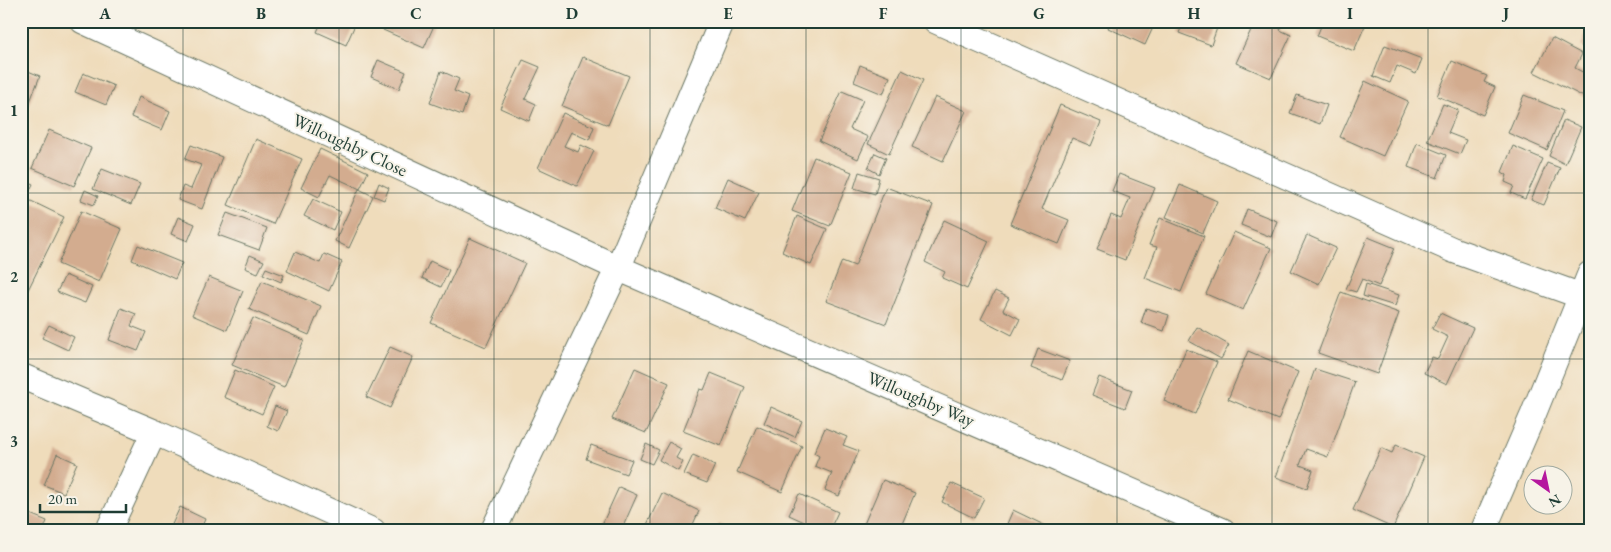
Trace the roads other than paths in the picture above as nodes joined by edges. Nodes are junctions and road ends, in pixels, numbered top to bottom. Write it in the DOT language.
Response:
graph roads {
  1 [pos="83,21"];
  2 [pos="722,21"];
  3 [pos="936,21"];
  4 [pos="618,268"];
  5 [pos="1585,285"];
  6 [pos="21,376"];
  7 [pos="154,432"];
  8 [pos="108,531"];
  9 [pos="373,531"];
  10 [pos="493,531"];
  11 [pos="1223,531"];
  12 [pos="1483,531"];
  1 -- 4 [label="street, Willoughby Close"];
  2 -- 4 [label="street"];
  3 -- 5 [label="street"];
  4 -- 10 [label="street"];
  4 -- 11 [label="street, Willoughby Way"];
  5 -- 12 [label="street"];
  6 -- 7 [label="street"];
  7 -- 8 [label="street"];
  7 -- 9 [label="street"];
}
